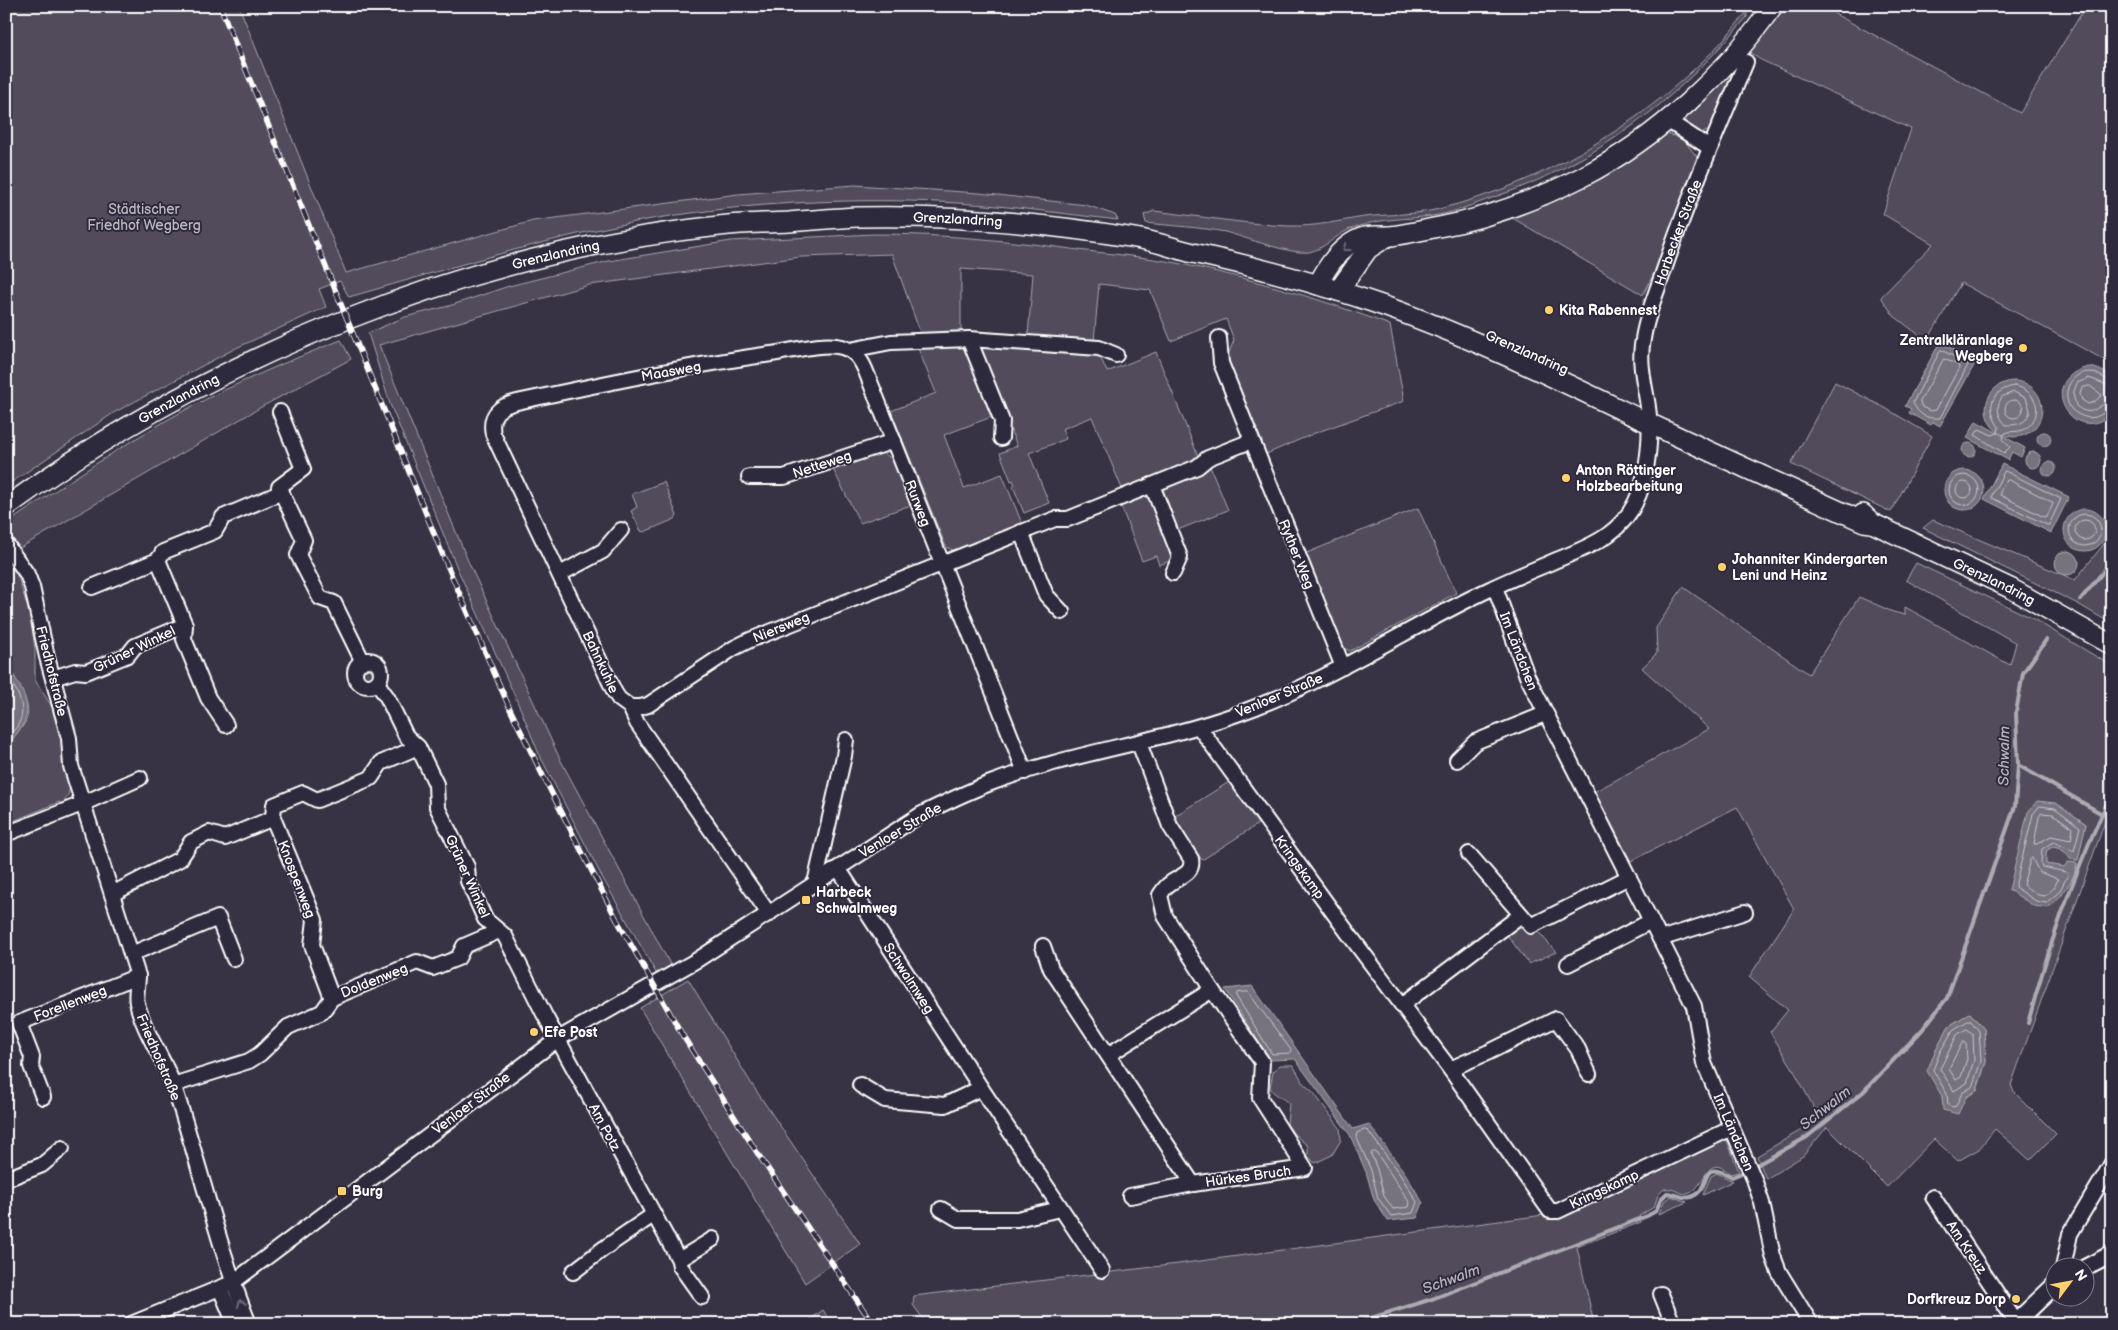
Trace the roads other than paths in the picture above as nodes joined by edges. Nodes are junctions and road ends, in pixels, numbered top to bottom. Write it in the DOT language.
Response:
graph roads {
  1 [pos="1773,6"];
  2 [pos="1746,62"];
  3 [pos="1667,120"];
  4 [pos="1710,148"];
  5 [pos="1388,236"];
  6 [pos="1321,279"];
  7 [pos="1342,286"];
  8 [pos="1218,338"];
  9 [pos="969,339"];
  10 [pos="850,350"];
  11 [pos="1116,355"];
  12 [pos="280,412"];
  13 [pos="495,413"];
  14 [pos="1649,415"];
  15 [pos="1000,438"];
  16 [pos="894,440"];
  17 [pos="1251,441"];
  18 [pos="749,477"];
  19 [pos="1152,485"];
  20 [pos="282,492"];
  21 [pos="6,507"];
  22 [pos="620,530"];
  23 [pos="1021,532"];
  24 [pos="9,547"];
  25 [pos="158,560"];
  26 [pos="942,564"];
  27 [pos="1173,573"];
  28 [pos="560,574"];
  29 [pos="92,586"];
  30 [pos="1495,587"];
  31 [pos="1062,612"];
  32 [pos="185,625"];
  33 [pos="2112,645"];
  34 [pos="363,662"];
  35 [pos="1343,667"];
  36 [pos="53,678"];
  37 [pos="377,683"];
  38 [pos="630,708"];
  39 [pos="1545,714"];
  40 [pos="226,725"];
  41 [pos="1199,727"];
  42 [pos="846,740"];
  43 [pos="1139,743"];
  44 [pos="418,747"];
  45 [pos="1457,760"];
  46 [pos="1025,772"];
  47 [pos="140,778"];
  48 [pos="82,804"];
  49 [pos="273,818"];
  50 [pos="6,834"];
  51 [pos="1470,854"];
  52 [pos="838,868"];
  53 [pos="1628,877"];
  54 [pos="815,883"];
  55 [pos="112,894"];
  56 [pos="1745,912"];
  57 [pos="769,914"];
  58 [pos="1521,915"];
  59 [pos="1651,921"];
  60 [pos="498,931"];
  61 [pos="1660,938"];
  62 [pos="1043,946"];
  63 [pos="131,954"];
  64 [pos="234,959"];
  65 [pos="1568,964"];
  66 [pos="138,976"];
  67 [pos="1212,990"];
  68 [pos="332,998"];
  69 [pos="1402,1005"];
  70 [pos="558,1039"];
  71 [pos="1108,1055"];
  72 [pos="1450,1069"];
  73 [pos="1589,1074"];
  74 [pos="173,1085"];
  75 [pos="860,1085"];
  76 [pos="981,1088"];
  77 [pos="43,1097"];
  78 [pos="1732,1128"];
  79 [pos="62,1148"];
  80 [pos="2112,1163"];
  81 [pos="6,1179"];
  82 [pos="1193,1184"];
  83 [pos="1130,1196"];
  84 [pos="1934,1197"];
  85 [pos="941,1209"];
  86 [pos="1060,1209"];
  87 [pos="653,1216"];
  88 [pos="713,1239"];
  89 [pos="2112,1254"];
  90 [pos="2065,1258"];
  91 [pos="679,1260"];
  92 [pos="2096,1262"];
  93 [pos="1102,1270"];
  94 [pos="573,1272"];
  95 [pos="226,1285"];
  96 [pos="1661,1294"];
  97 [pos="2046,1294"];
  98 [pos="702,1297"];
  99 [pos="2015,1323"];
  100 [pos="131,1324"];
  101 [pos="235,1324"];
  102 [pos="249,1324"];
  103 [pos="1673,1324"];
  104 [pos="1811,1324"];
  1 -- 3 [label="main road"];
  2 -- 4 [label="street, Harbecker Straße"];
  3 -- 4 [label="street"];
  3 -- 5 [label="main road"];
  4 -- 14 [label="street, Harbecker Straße"];
  5 -- 6 [label="main road, one-way"];
  5 -- 7 [label="main road"];
  6 -- 7 [label="main road, Grenzlandring"];
  6 -- 21 [label="main road, Grenzlandring"];
  7 -- 14 [label="main road, Grenzlandring"];
  8 -- 17 [label="street, Ryther Weg"];
  9 -- 10 [label="street"];
  9 -- 11 [label="street"];
  9 -- 15 [label="street"];
  10 -- 13 [label="street, Maasweg"];
  10 -- 16 [label="street, Rurweg"];
  12 -- 20 [label="street"];
  13 -- 28 [label="street, Bahnkuhle"];
  14 -- 30 [label="street, Venloer Straße"];
  14 -- 33 [label="main road, Grenzlandring"];
  16 -- 18 [label="street, Netteweg"];
  16 -- 26 [label="street, Rurweg"];
  17 -- 19 [label="street"];
  17 -- 35 [label="street, Ryther Weg"];
  19 -- 23 [label="street"];
  19 -- 27 [label="street"];
  20 -- 25 [label="street"];
  20 -- 34 [label="street"];
  22 -- 28 [label="street"];
  23 -- 26 [label="street"];
  23 -- 31 [label="street"];
  24 -- 36 [label="street, Friedhofstraße"];
  25 -- 29 [label="street"];
  25 -- 32 [label="street, Grüner Winkel"];
  26 -- 38 [label="street, Niersweg"];
  26 -- 46 [label="street, Rurweg"];
  28 -- 38 [label="street, Bahnkuhle"];
  30 -- 35 [label="street, Venloer Straße"];
  30 -- 39 [label="street, Im Ländchen"];
  32 -- 36 [label="street, Grüner Winkel"];
  32 -- 40 [label="street, Grüner Winkel"];
  34 -- 37 [label="street, Grüner Winkel"];
  34 -- 37 [label="street"];
  35 -- 41 [label="street, Venloer Straße"];
  36 -- 48 [label="street, Friedhofstraße"];
  37 -- 44 [label="street, Grüner Winkel"];
  38 -- 57 [label="street, Bahnkuhle"];
  39 -- 45 [label="street"];
  39 -- 53 [label="street, Im Ländchen"];
  41 -- 43 [label="street, Venloer Straße"];
  41 -- 69 [label="street, Kringskamp"];
  42 -- 54 [label="street"];
  43 -- 46 [label="street, Venloer Straße"];
  43 -- 67 [label="street, Hürkes Bruch"];
  44 -- 49 [label="street"];
  44 -- 60 [label="street, Grüner Winkel"];
  46 -- 52 [label="street, Venloer Straße"];
  47 -- 48 [label="street"];
  48 -- 50 [label="street"];
  48 -- 55 [label="street, Friedhofstraße"];
  49 -- 55 [label="street"];
  49 -- 68 [label="street, Knospenweg"];
  51 -- 58 [label="street"];
  52 -- 54 [label="street, Venloer Straße"];
  52 -- 76 [label="street, Schwalmweg"];
  53 -- 58 [label="street"];
  53 -- 59 [label="street, Im Ländchen"];
  54 -- 57 [label="street, Venloer Straße"];
  55 -- 63 [label="street, Friedhofstraße"];
  56 -- 61 [label="street"];
  57 -- 70 [label="street, Venloer Straße"];
  58 -- 69 [label="street"];
  59 -- 61 [label="street, Im Ländchen"];
  59 -- 65 [label="street"];
  60 -- 68 [label="street, Doldenweg"];
  60 -- 70 [label="street, Grüner Winkel"];
  61 -- 78 [label="street, Im Ländchen"];
  62 -- 71 [label="street, Hürkes Bruch"];
  63 -- 64 [label="street"];
  63 -- 66 [label="street, Friedhofstraße"];
  66 -- 74 [label="street, Friedhofstraße"];
  66 -- 77 [label="street, Forellenweg"];
  67 -- 71 [label="street"];
  67 -- 82 [label="street, Hürkes Bruch"];
  68 -- 74 [label="street, Doldenweg"];
  69 -- 72 [label="street, Kringskamp"];
  70 -- 87 [label="street, Am Potz"];
  70 -- 95 [label="street, Venloer Straße"];
  71 -- 82 [label="street, Hürkes Bruch"];
  72 -- 73 [label="street"];
  72 -- 78 [label="street, Kringskamp"];
  74 -- 95 [label="street, Friedhofstraße"];
  75 -- 76 [label="street"];
  76 -- 86 [label="street, Schwalmweg"];
  78 -- 104 [label="street, Im Ländchen"];
  79 -- 81 [label="street"];
  80 -- 90 [label="street"];
  82 -- 83 [label="street, Hürkes Bruch"];
  84 -- 99 [label="street, Am Kreuz"];
  85 -- 86 [label="street"];
  86 -- 93 [label="street, Schwalmweg"];
  87 -- 91 [label="street, Am Potz"];
  87 -- 94 [label="street"];
  88 -- 91 [label="street"];
  89 -- 92 [label="street"];
  91 -- 98 [label="street, Am Potz"];
  95 -- 100 [label="street, Venloer Straße"];
  95 -- 101 [label="street"];
  102 -- 95 [label="street, one-way"];
  96 -- 103 [label="street"];
  97 -- 99 [label="street"];
}
